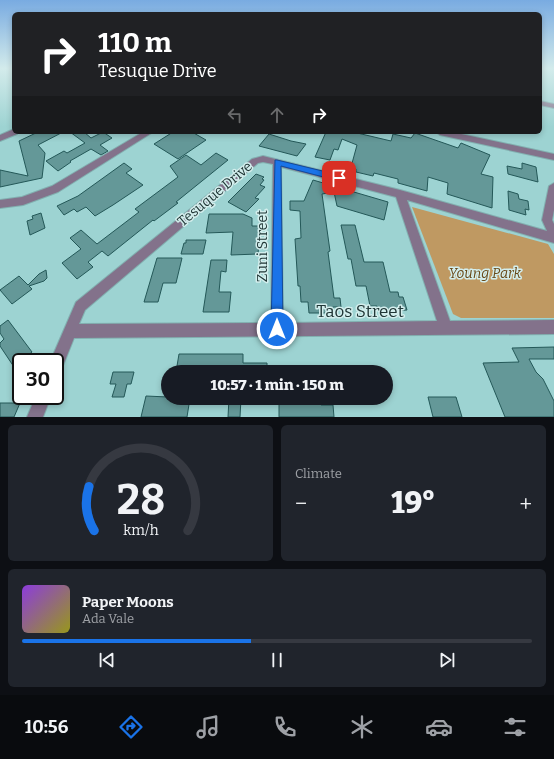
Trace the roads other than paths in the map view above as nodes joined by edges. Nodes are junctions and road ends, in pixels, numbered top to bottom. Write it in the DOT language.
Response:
graph roads {
  1 [pos="542,103"];
  2 [pos="554,106"];
  3 [pos="12,133"];
  4 [pos="146,134"];
  5 [pos="449,134"];
  6 [pos="0,138"];
  7 [pos="554,157"];
  8 [pos="277,162"];
  9 [pos="554,186"];
  10 [pos="400,194"];
  11 [pos="0,204"];
  12 [pos="554,237"];
  13 [pos="554,327"];
  14 [pos="446,328"];
  15 [pos="277,329"];
  16 [pos="70,331"];
  17 [pos="61,353"];
  18 [pos="40,405"];
  19 [pos="35,417"];
  1 -- 2 [label="street"];
  3 -- 6 [label="street"];
  4 -- 11 [label="street"];
  5 -- 7 [label="street"];
  8 -- 10 [label="street, Tesuque Drive"];
  8 -- 15 [label="street, Zuni Street"];
  8 -- 16 [label="street, Tesuque Drive"];
  9 -- 12 [label="street"];
  10 -- 12 [label="street, Tesuque Drive"];
  10 -- 14 [label="street"];
  13 -- 14 [label="street, Taos Street"];
  14 -- 15 [label="street, Taos Street"];
  15 -- 16 [label="street, Taos Street"];
  16 -- 17 [label="street, Tesuque Drive"];
  18 -- 19 [label="street"];
}
